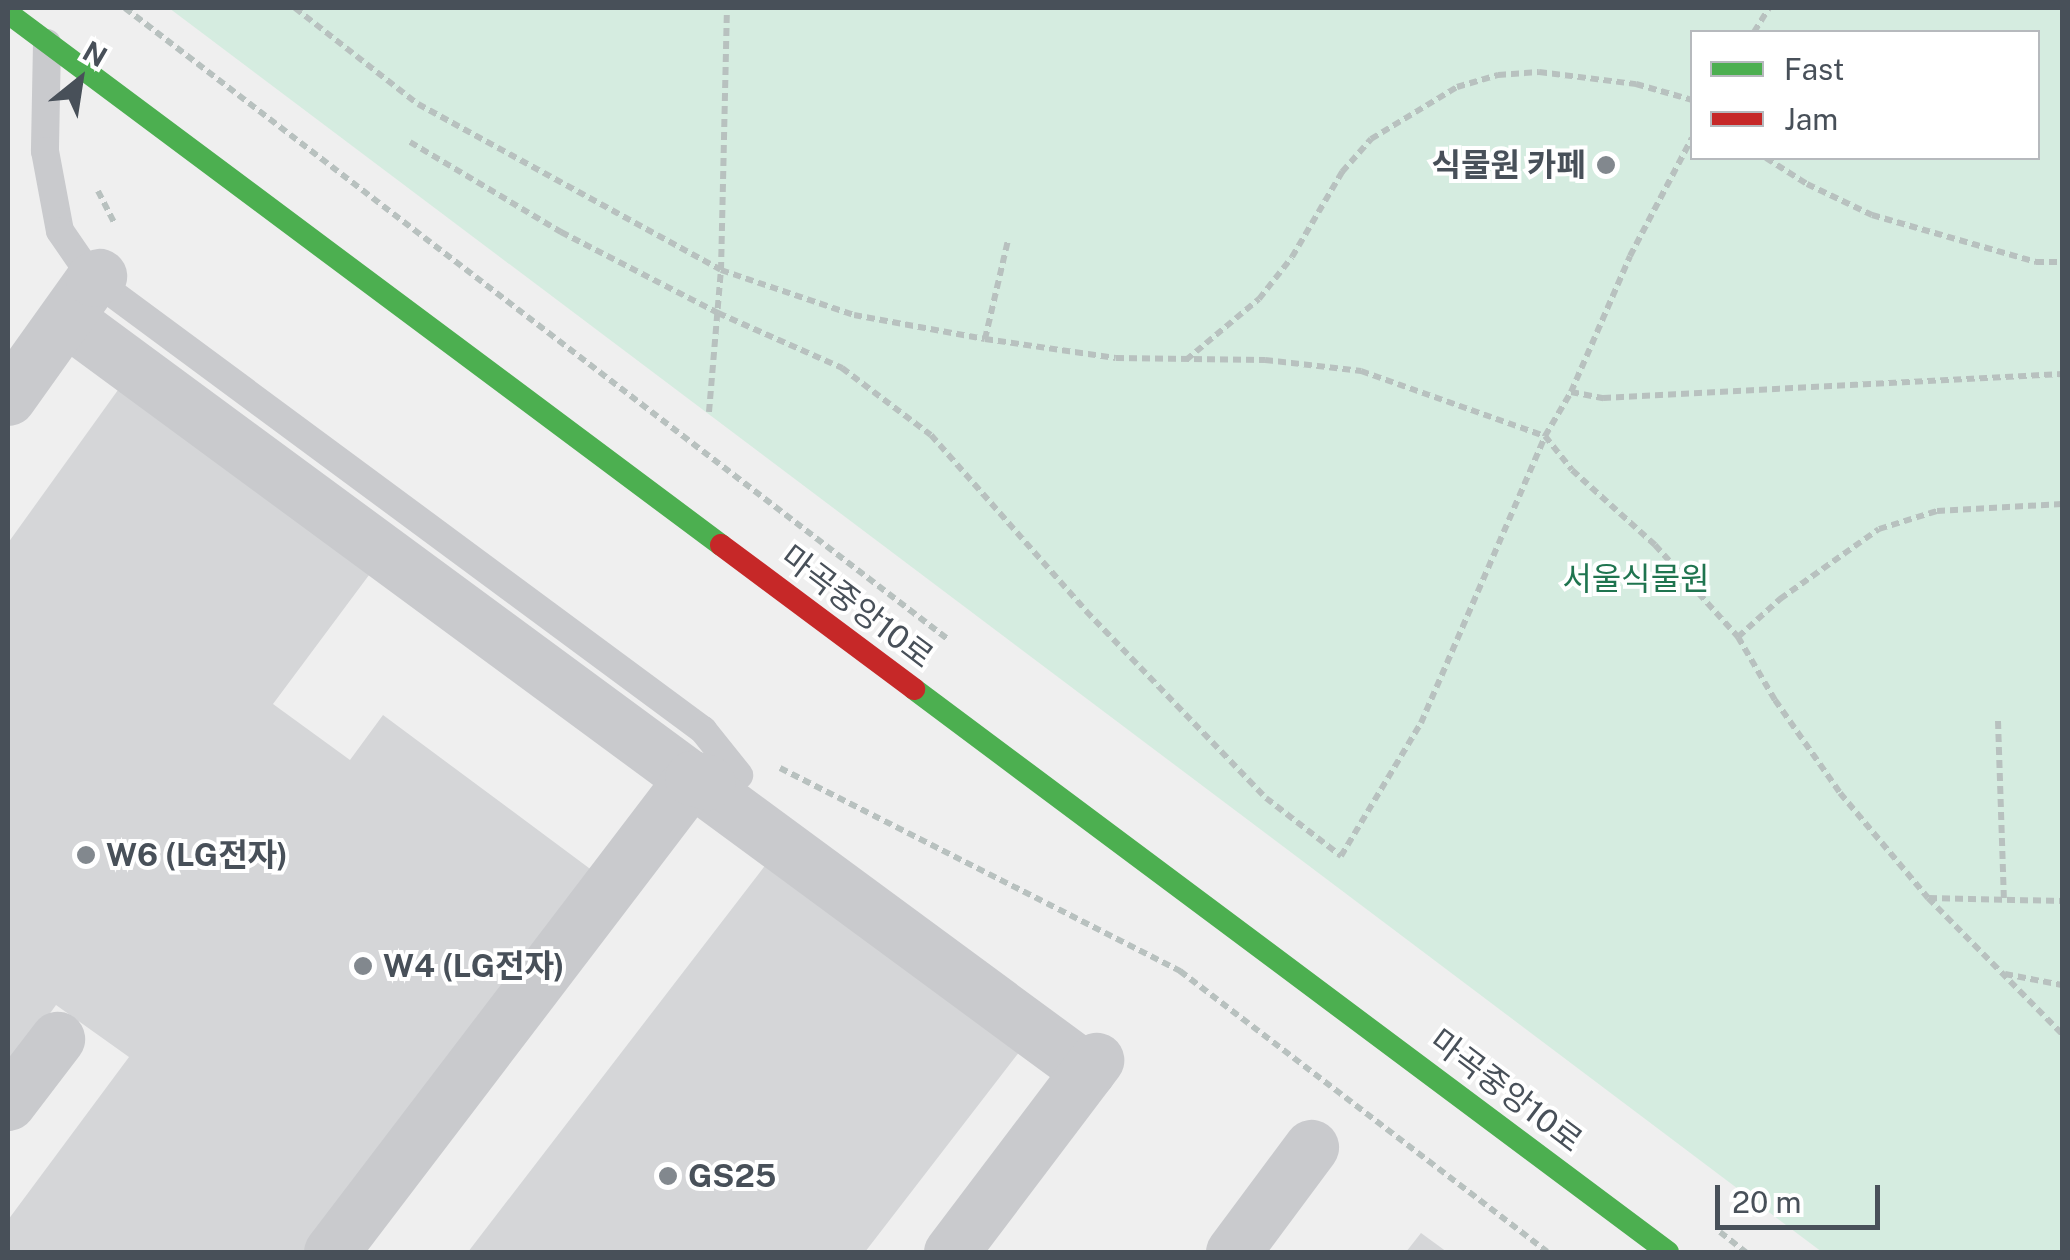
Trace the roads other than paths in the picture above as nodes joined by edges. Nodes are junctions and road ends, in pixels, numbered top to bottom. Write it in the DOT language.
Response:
graph roads {
  1 [pos="8,13"];
  2 [pos="48,43"];
  3 [pos="86,291"];
  4 [pos="8,398"];
  5 [pos="712,779"];
  6 [pos="57,1039"];
  7 [pos="8,1103"];
  8 [pos="1311,1147"];
  9 [pos="331,1252"];
  10 [pos="951,1252"];
  11 [pos="1233,1252"];
  12 [pos="1668,1252"];
  1 -- 2 [label="street, 마곡중앙10로"];
  2 -- 3 [label="lane"];
  2 -- 12 [label="street, 마곡중앙10로"];
  3 -- 4 [label="street"];
  3 -- 5 [label="street"];
  5 -- 9 [label="street"];
  5 -- 10 [label="street"];
  6 -- 7 [label="street"];
  8 -- 11 [label="street"];
}
